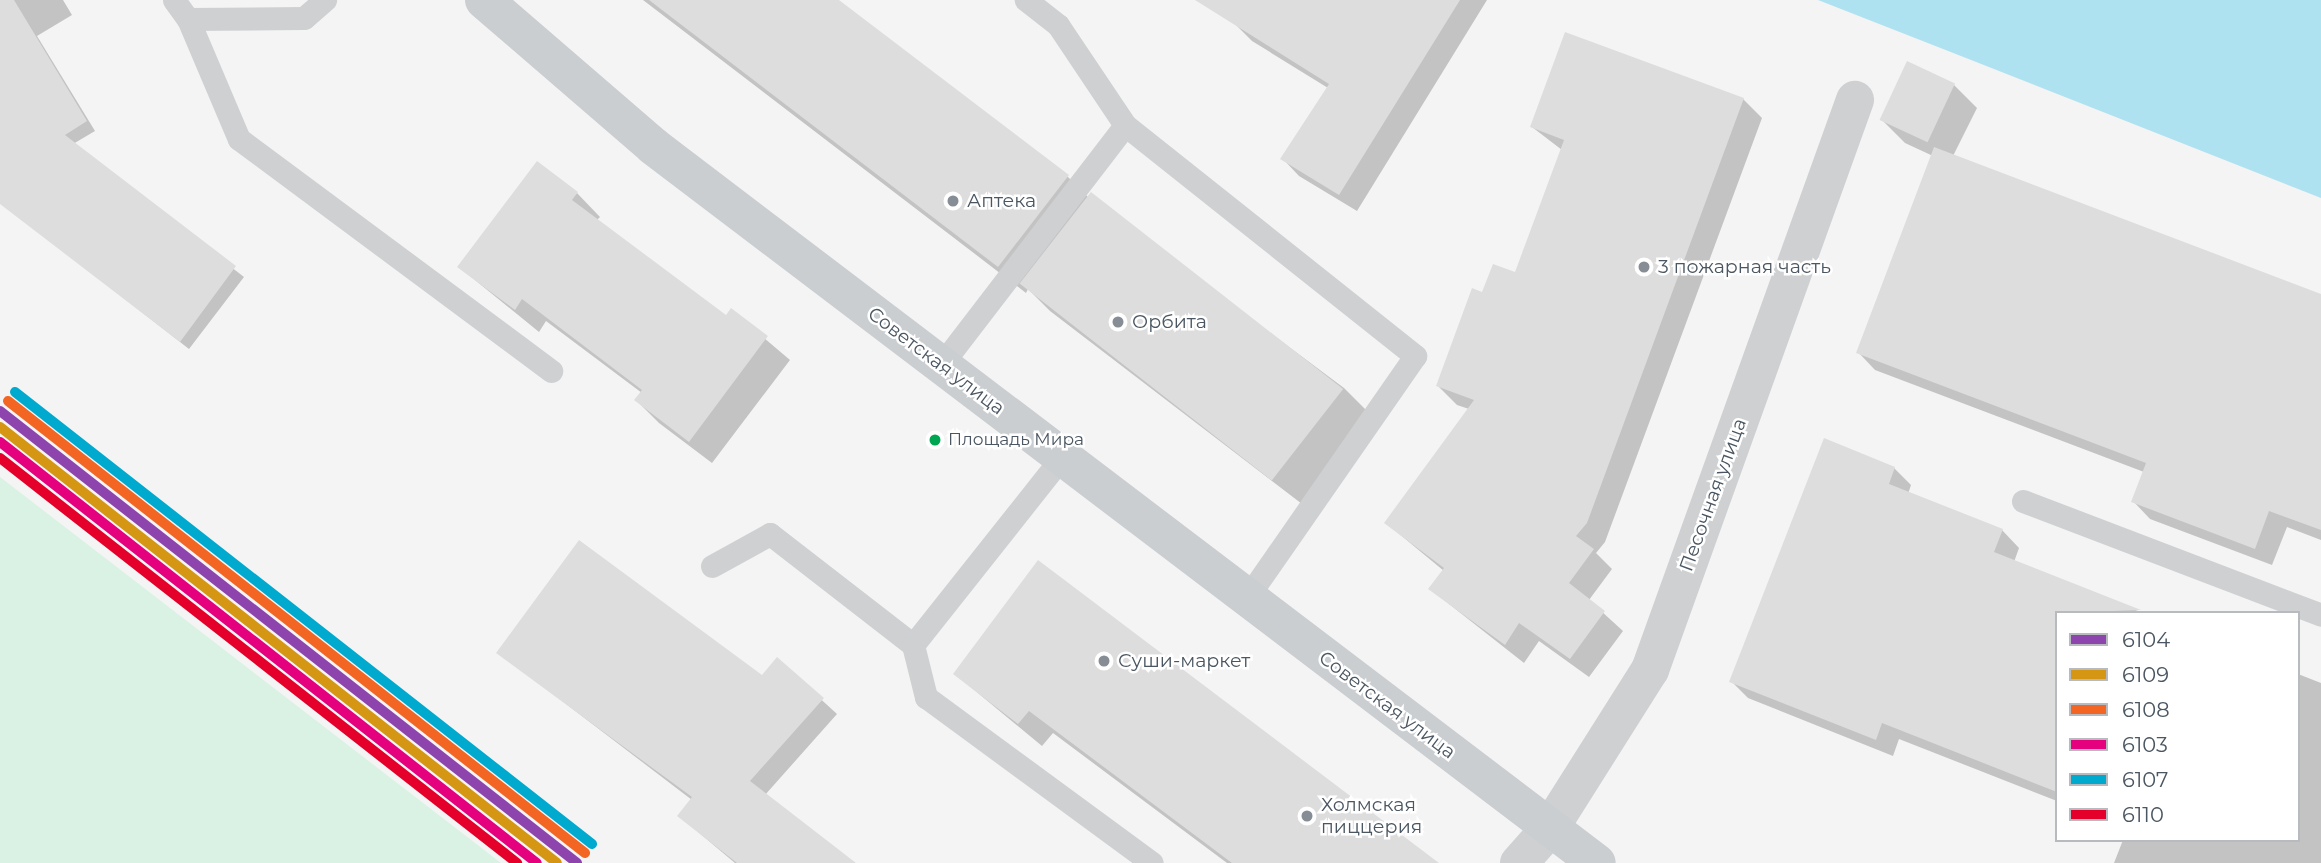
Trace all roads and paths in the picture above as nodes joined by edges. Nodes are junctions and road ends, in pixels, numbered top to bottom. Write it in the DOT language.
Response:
graph roads {
  1 [pos="174,0"];
  2 [pos="325,0"];
  3 [pos="484,0"];
  4 [pos="1026,0"];
  5 [pos="188,19"];
  6 [pos="1855,100"];
  7 [pos="1125,125"];
  8 [pos="941,365"];
  9 [pos="551,371"];
  10 [pos="1062,457"];
  11 [pos="2023,501"];
  12 [pos="712,566"];
  13 [pos="1247,598"];
  14 [pos="2321,615"];
  15 [pos="913,645"];
  16 [pos="1550,828"];
  17 [pos="1152,863"];
  18 [pos="1519,863"];
  19 [pos="1597,863"];
  1 -- 5 [label="lane"];
  2 -- 5 [label="lane"];
  3 -- 8 [label="main road, Советская улица"];
  4 -- 7 [label="lane"];
  5 -- 9 [label="lane"];
  6 -- 16 [label="street, Песочная улица"];
  7 -- 8 [label="lane"];
  7 -- 13 [label="lane"];
  8 -- 10 [label="main road, Советская улица"];
  10 -- 13 [label="main road, Советская улица"];
  10 -- 15 [label="lane"];
  11 -- 14 [label="lane"];
  12 -- 15 [label="lane"];
  13 -- 16 [label="main road, Советская улица"];
  15 -- 17 [label="lane"];
  16 -- 18 [label="street, Песочная улица"];
  16 -- 19 [label="main road, Советская улица"];
}
